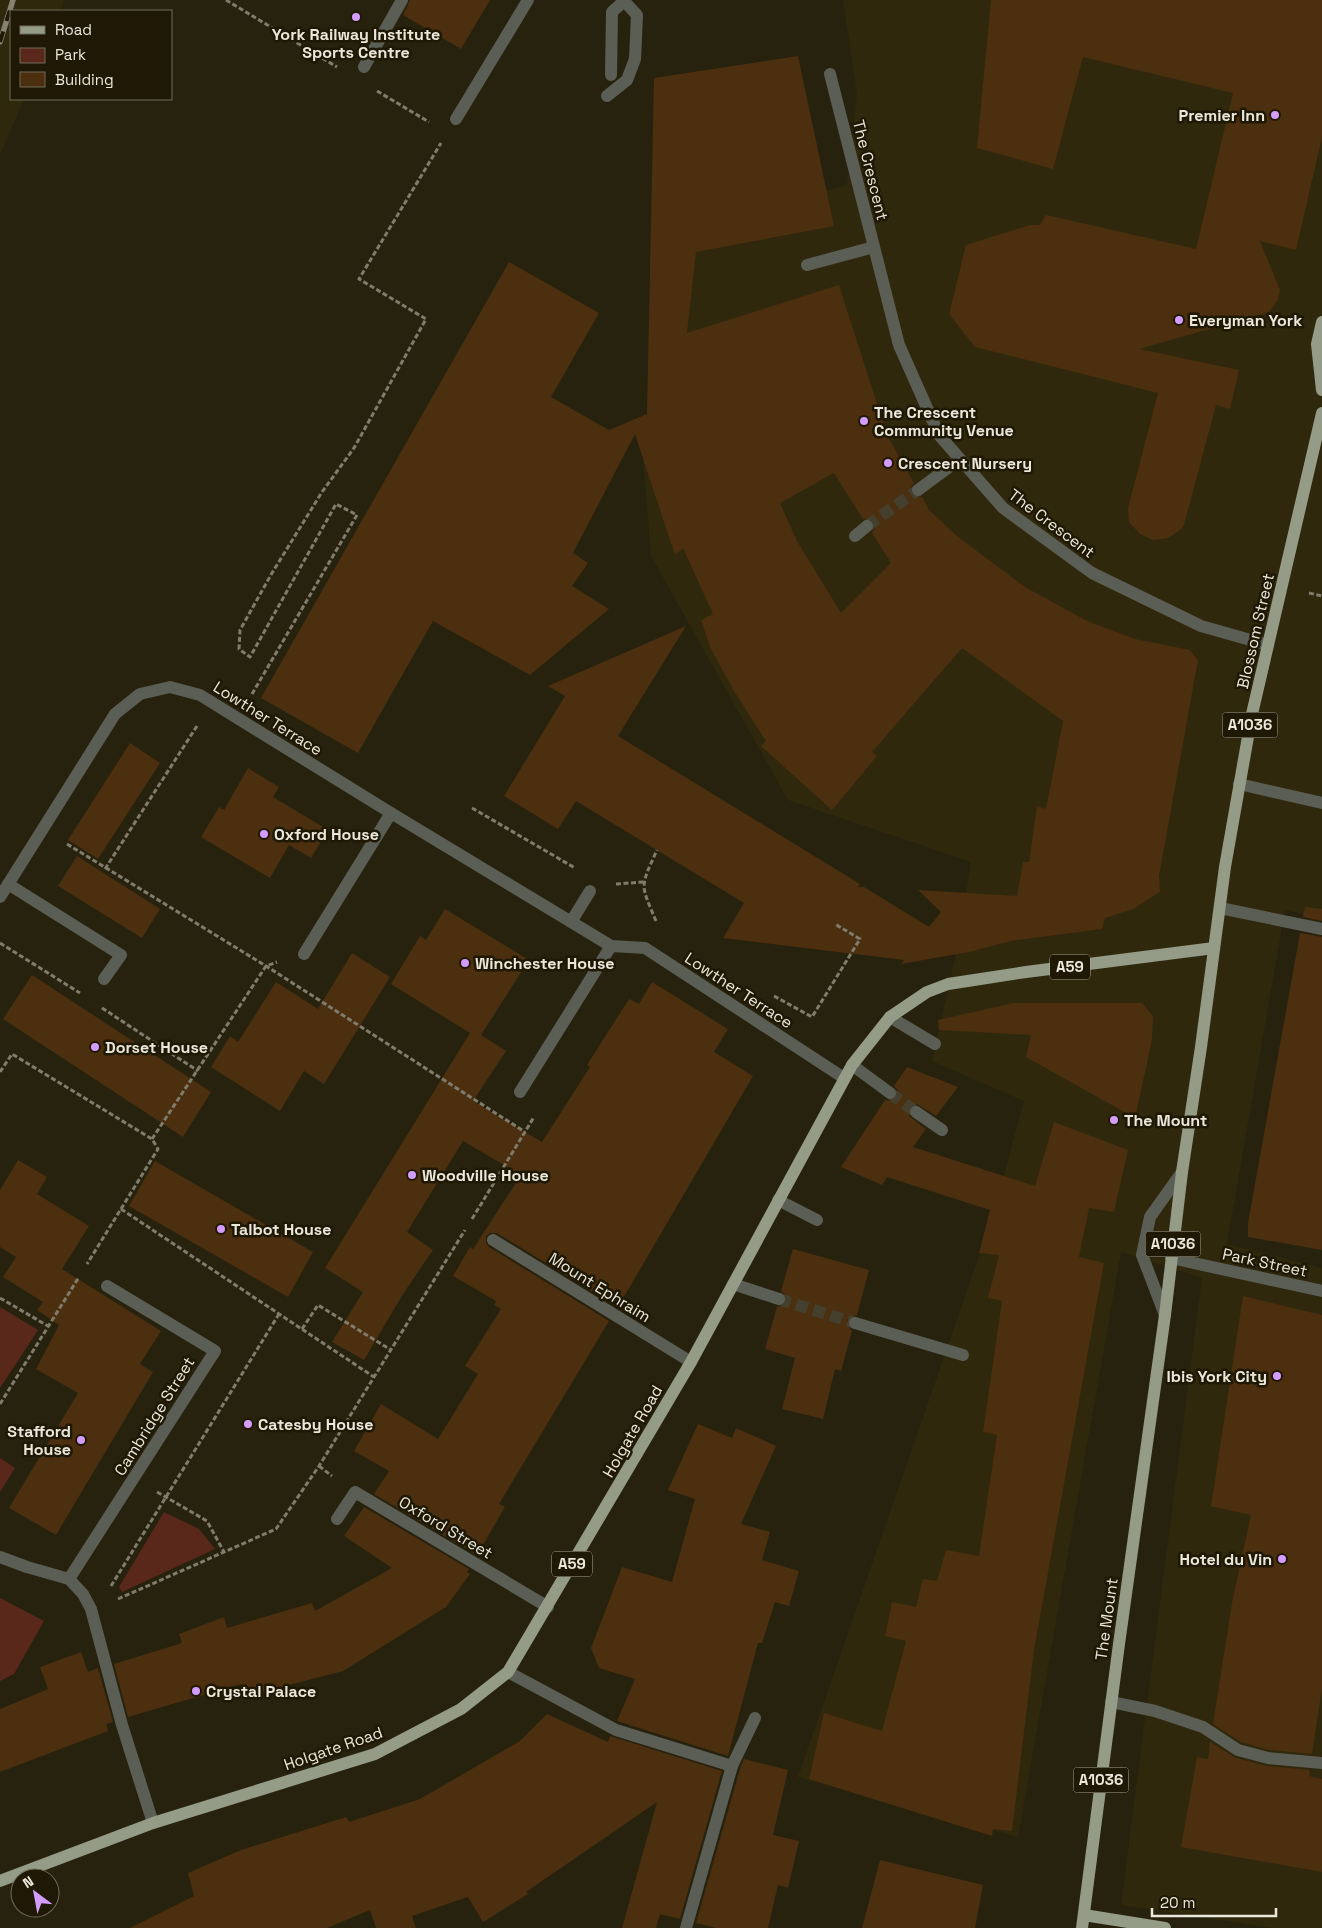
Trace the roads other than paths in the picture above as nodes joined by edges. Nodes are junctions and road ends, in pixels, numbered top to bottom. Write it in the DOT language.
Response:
graph roads {
  1 [pos="402,0"];
  2 [pos="528,0"];
  3 [pos="624,0"];
  4 [pos="364,66"];
  5 [pos="830,74"];
  6 [pos="611,75"];
  7 [pos="607,96"];
  8 [pos="456,119"];
  9 [pos="874,247"];
  10 [pos="807,265"];
  11 [pos="1322,322"];
  12 [pos="1322,390"];
  13 [pos="1322,413"];
  14 [pos="1318,450"];
  15 [pos="960,460"];
  16 [pos="918,490"];
  17 [pos="867,526"];
  18 [pos="855,536"];
  19 [pos="1268,645"];
  20 [pos="1239,784"];
  21 [pos="1322,803"];
  22 [pos="391,813"];
  23 [pos="8,884"];
  24 [pos="590,891"];
  25 [pos="0,896"];
  26 [pos="1220,908"];
  27 [pos="570,922"];
  28 [pos="1322,929"];
  29 [pos="611,946"];
  30 [pos="1214,948"];
  31 [pos="304,954"];
  32 [pos="104,979"];
  33 [pos="890,1017"];
  34 [pos="935,1044"];
  35 [pos="852,1065"];
  36 [pos="844,1078"];
  37 [pos="520,1092"];
  38 [pos="890,1093"];
  39 [pos="916,1112"];
  40 [pos="942,1130"];
  41 [pos="1182,1172"];
  42 [pos="778,1200"];
  43 [pos="817,1220"];
  44 [pos="493,1240"];
  45 [pos="1171,1258"];
  46 [pos="733,1284"];
  47 [pos="107,1286"];
  48 [pos="1322,1291"];
  49 [pos="779,1299"];
  50 [pos="1165,1315"];
  51 [pos="854,1323"];
  52 [pos="963,1355"];
  53 [pos="690,1362"];
  54 [pos="336,1519"];
  55 [pos="1,1559"];
  56 [pos="69,1579"];
  57 [pos="548,1607"];
  58 [pos="508,1672"];
  59 [pos="1111,1702"];
  60 [pos="754,1718"];
  61 [pos="1322,1763"];
  62 [pos="732,1766"];
  63 [pos="153,1823"];
  64 [pos="0,1881"];
  65 [pos="1083,1922"];
  66 [pos="686,1928"];
  67 [pos="1165,1928"];
  1 -- 4 [label="street"];
  2 -- 8 [label="street"];
  3 -- 6 [label="street"];
  3 -- 7 [label="street"];
  5 -- 9 [label="street, The Crescent"];
  9 -- 10 [label="street"];
  9 -- 15 [label="street, The Crescent"];
  11 -- 12 [label="main road"];
  13 -- 14 [label="main road, Blossom Street / A1036"];
  14 -- 19 [label="main road, Blossom Street / A1036"];
  15 -- 16 [label="street"];
  15 -- 19 [label="street, The Crescent"];
  17 -- 18 [label="street"];
  19 -- 20 [label="main road, Blossom Street / A1036"];
  20 -- 21 [label="street"];
  20 -- 26 [label="main road, Blossom Street / A1036"];
  22 -- 23 [label="street, Lowther Terrace"];
  22 -- 27 [label="street, Lowther Terrace"];
  22 -- 31 [label="street"];
  23 -- 25 [label="street, Lowther Terrace"];
  23 -- 32 [label="street"];
  24 -- 27 [label="street"];
  26 -- 28 [label="street"];
  26 -- 30 [label="main road, Blossom Street / A1036"];
  27 -- 29 [label="street, Lowther Terrace"];
  29 -- 36 [label="street, Lowther Terrace"];
  29 -- 37 [label="street"];
  30 -- 33 [label="main road, Holgate Road / A59"];
  30 -- 41 [label="main road, The Mount / A1036"];
  33 -- 34 [label="street"];
  33 -- 35 [label="main road, Holgate Road / A59"];
  35 -- 36 [label="main road, Holgate Road / A59"];
  35 -- 38 [label="street"];
  36 -- 42 [label="main road, Holgate Road / A59"];
  39 -- 40 [label="street"];
  41 -- 45 [label="main road, The Mount / A1036"];
  41 -- 50 [label="street, The Mount"];
  42 -- 43 [label="street"];
  42 -- 46 [label="main road, Holgate Road / A59"];
  44 -- 53 [label="street, Mount Ephraim"];
  45 -- 48 [label="street, Park Street"];
  45 -- 50 [label="main road, The Mount / A1036"];
  46 -- 49 [label="street"];
  46 -- 53 [label="main road, Holgate Road / A59"];
  47 -- 56 [label="street, Cambridge Street"];
  50 -- 59 [label="main road, The Mount / A1036"];
  51 -- 52 [label="street"];
  53 -- 57 [label="main road, Holgate Road / A59"];
  54 -- 57 [label="street, Oxford Street"];
  55 -- 56 [label="street"];
  56 -- 63 [label="street"];
  57 -- 58 [label="main road, Holgate Road / A59"];
  58 -- 62 [label="street"];
  58 -- 63 [label="main road, Holgate Road / A59"];
  59 -- 61 [label="street"];
  59 -- 65 [label="main road, The Mount / A1036"];
  60 -- 62 [label="street"];
  62 -- 66 [label="street"];
  63 -- 64 [label="main road, Holgate Road / A59"];
  65 -- 67 [label="main road"];
}
